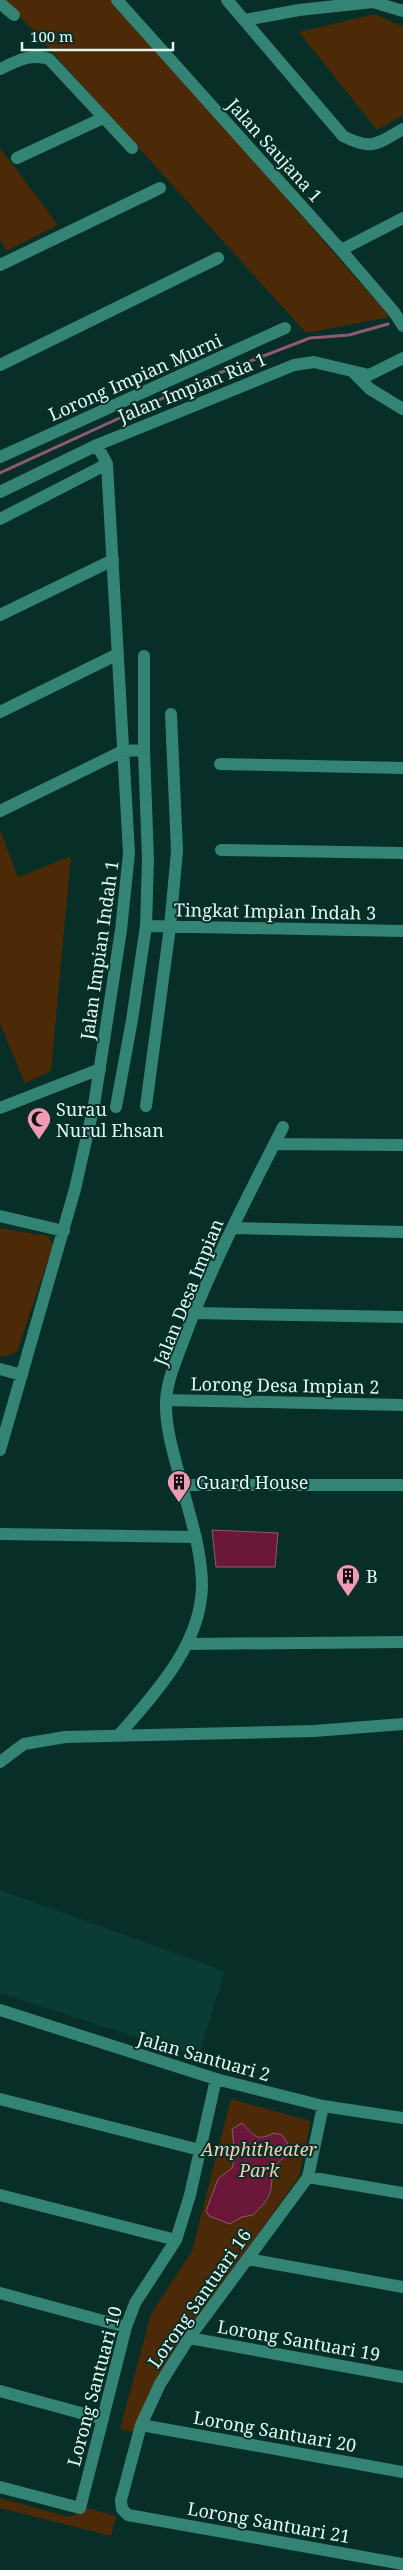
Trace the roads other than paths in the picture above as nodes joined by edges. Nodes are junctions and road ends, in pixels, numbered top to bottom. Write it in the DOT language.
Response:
graph roads {
  1 [pos="117,0"];
  2 [pos="228,0"];
  3 [pos="0,3"];
  4 [pos="403,10"];
  5 [pos="14,16"];
  6 [pos="245,20"];
  7 [pos="0,70"];
  8 [pos="103,118"];
  9 [pos="403,129"];
  10 [pos="132,148"];
  11 [pos="17,158"];
  12 [pos="160,188"];
  13 [pos="403,218"];
  14 [pos="341,250"];
  15 [pos="218,258"];
  16 [pos="0,264"];
  17 [pos="399,310"];
  18 [pos="403,326"];
  19 [pos="284,328"];
  20 [pos="403,358"];
  21 [pos="0,365"];
  22 [pos="353,372"];
  23 [pos="403,408"];
  24 [pos="97,445"];
  25 [pos="0,457"];
  26 [pos="107,464"];
  27 [pos="0,492"];
  28 [pos="0,519"];
  29 [pos="112,560"];
  30 [pos="0,615"];
  31 [pos="118,654"];
  32 [pos="144,656"];
  33 [pos="0,712"];
  34 [pos="171,714"];
  35 [pos="144,750"];
  36 [pos="124,751"];
  37 [pos="220,764"];
  38 [pos="403,768"];
  39 [pos="0,811"];
  40 [pos="221,850"];
  41 [pos="403,853"];
  42 [pos="146,926"];
  43 [pos="170,927"];
  44 [pos="403,931"];
  45 [pos="100,1069"];
  46 [pos="146,1106"];
  47 [pos="116,1107"];
  48 [pos="0,1108"];
  49 [pos="283,1127"];
  50 [pos="274,1144"];
  51 [pos="403,1145"];
  52 [pos="0,1216"];
  53 [pos="232,1228"];
  54 [pos="64,1231"];
  55 [pos="403,1232"];
  56 [pos="194,1313"];
  57 [pos="403,1317"];
  58 [pos="0,1369"];
  59 [pos="22,1375"];
  60 [pos="166,1400"];
  61 [pos="403,1405"];
  62 [pos="0,1450"];
  63 [pos="182,1485"];
  64 [pos="403,1485"];
  65 [pos="0,1534"];
  66 [pos="196,1537"];
  67 [pos="403,1642"];
  68 [pos="188,1644"];
  69 [pos="403,1724"];
  70 [pos="119,1735"];
  71 [pos="0,1762"];
  72 [pos="0,2010"];
  73 [pos="216,2080"];
  74 [pos="0,2098"];
  75 [pos="323,2106"];
  76 [pos="403,2118"];
  77 [pos="200,2150"];
  78 [pos="308,2177"];
  79 [pos="403,2192"];
  80 [pos="0,2195"];
  81 [pos="176,2240"];
  82 [pos="248,2259"];
  83 [pos="403,2287"];
  84 [pos="0,2293"];
  85 [pos="126,2327"];
  86 [pos="189,2338"];
  87 [pos="403,2377"];
  88 [pos="0,2391"];
  89 [pos="104,2419"];
  90 [pos="141,2425"];
  91 [pos="403,2472"];
  92 [pos="0,2487"];
  93 [pos="128,2515"];
  94 [pos="403,2564"];
  1 -- 14 [label="street, Jalan Saujana 1"];
  2 -- 6 [label="street"];
  3 -- 5 [label="street"];
  4 -- 6 [label="street"];
  6 -- 9 [label="street"];
  7 -- 8 [label="street"];
  8 -- 10 [label="street"];
  8 -- 11 [label="street"];
  12 -- 16 [label="street"];
  13 -- 14 [label="street"];
  14 -- 17 [label="street, Jalan Saujana 1"];
  15 -- 21 [label="street"];
  17 -- 18 [label="street, Jalan Saujana 1"];
  19 -- 25 [label="street, Lorong Impian Murni"];
  20 -- 22 [label="street, Jalan Impian Ria 1"];
  22 -- 23 [label="street"];
  22 -- 24 [label="street, Jalan Impian Ria 1"];
  24 -- 26 [label="street, Jalan Impian Indah 1"];
  24 -- 27 [label="street, Jalan Impian Ria 1"];
  26 -- 28 [label="street"];
  26 -- 29 [label="street, Jalan Impian Indah 1"];
  29 -- 30 [label="street"];
  29 -- 31 [label="street, Jalan Impian Indah 1"];
  31 -- 33 [label="street"];
  31 -- 36 [label="street, Jalan Impian Indah 1"];
  32 -- 35 [label="street, Jalan Impian Indah 1"];
  34 -- 43 [label="street"];
  35 -- 36 [label="street"];
  35 -- 42 [label="street, Jalan Impian Indah 1"];
  36 -- 39 [label="street"];
  36 -- 45 [label="street, Jalan Impian Indah 1"];
  37 -- 38 [label="street"];
  40 -- 41 [label="street"];
  42 -- 43 [label="street, Tingkat Impian Indah 3"];
  42 -- 47 [label="street, Jalan Impian Indah 1"];
  43 -- 44 [label="street, Tingkat Impian Indah 3"];
  43 -- 46 [label="street"];
  45 -- 48 [label="street"];
  45 -- 54 [label="street, Jalan Impian Indah 1"];
  49 -- 50 [label="street, Jalan Desa Impian"];
  50 -- 51 [label="street"];
  50 -- 53 [label="street, Jalan Desa Impian"];
  52 -- 54 [label="street"];
  53 -- 55 [label="street"];
  53 -- 56 [label="street, Jalan Desa Impian"];
  54 -- 59 [label="street, Jalan Impian Indah 1"];
  56 -- 57 [label="street"];
  56 -- 60 [label="street, Jalan Desa Impian"];
  58 -- 59 [label="street"];
  59 -- 62 [label="street, Jalan Impian Indah 1"];
  60 -- 61 [label="street, Lorong Desa Impian 2"];
  60 -- 63 [label="street, Jalan Desa Impian"];
  63 -- 64 [label="street"];
  63 -- 66 [label="street, Jalan Desa Impian"];
  65 -- 66 [label="street"];
  66 -- 68 [label="street, Jalan Desa Impian"];
  67 -- 68 [label="street"];
  68 -- 70 [label="street"];
  69 -- 70 [label="street"];
  70 -- 71 [label="street"];
  72 -- 73 [label="street, Jalan Santuari 2"];
  73 -- 75 [label="street, Jalan Santuari 2"];
  73 -- 77 [label="street, Lorong Santuari 10"];
  74 -- 77 [label="street"];
  75 -- 76 [label="street, Jalan Santuari 2"];
  75 -- 78 [label="street, Lorong Santuari 16"];
  77 -- 81 [label="street, Lorong Santuari 10"];
  78 -- 79 [label="street"];
  78 -- 82 [label="street, Lorong Santuari 16"];
  80 -- 81 [label="street"];
  81 -- 85 [label="street, Lorong Santuari 10"];
  82 -- 83 [label="street"];
  82 -- 86 [label="street, Lorong Santuari 16"];
  84 -- 85 [label="street"];
  85 -- 89 [label="street, Lorong Santuari 10"];
  86 -- 87 [label="street, Lorong Santuari 19"];
  86 -- 90 [label="street, Lorong Santuari 16"];
  88 -- 89 [label="street"];
  89 -- 92 [label="street, Lorong Santuari 10"];
  90 -- 91 [label="street, Lorong Santuari 20"];
  90 -- 93 [label="street, Lorong Santuari 16"];
  93 -- 94 [label="street, Lorong Santuari 21"];
}
